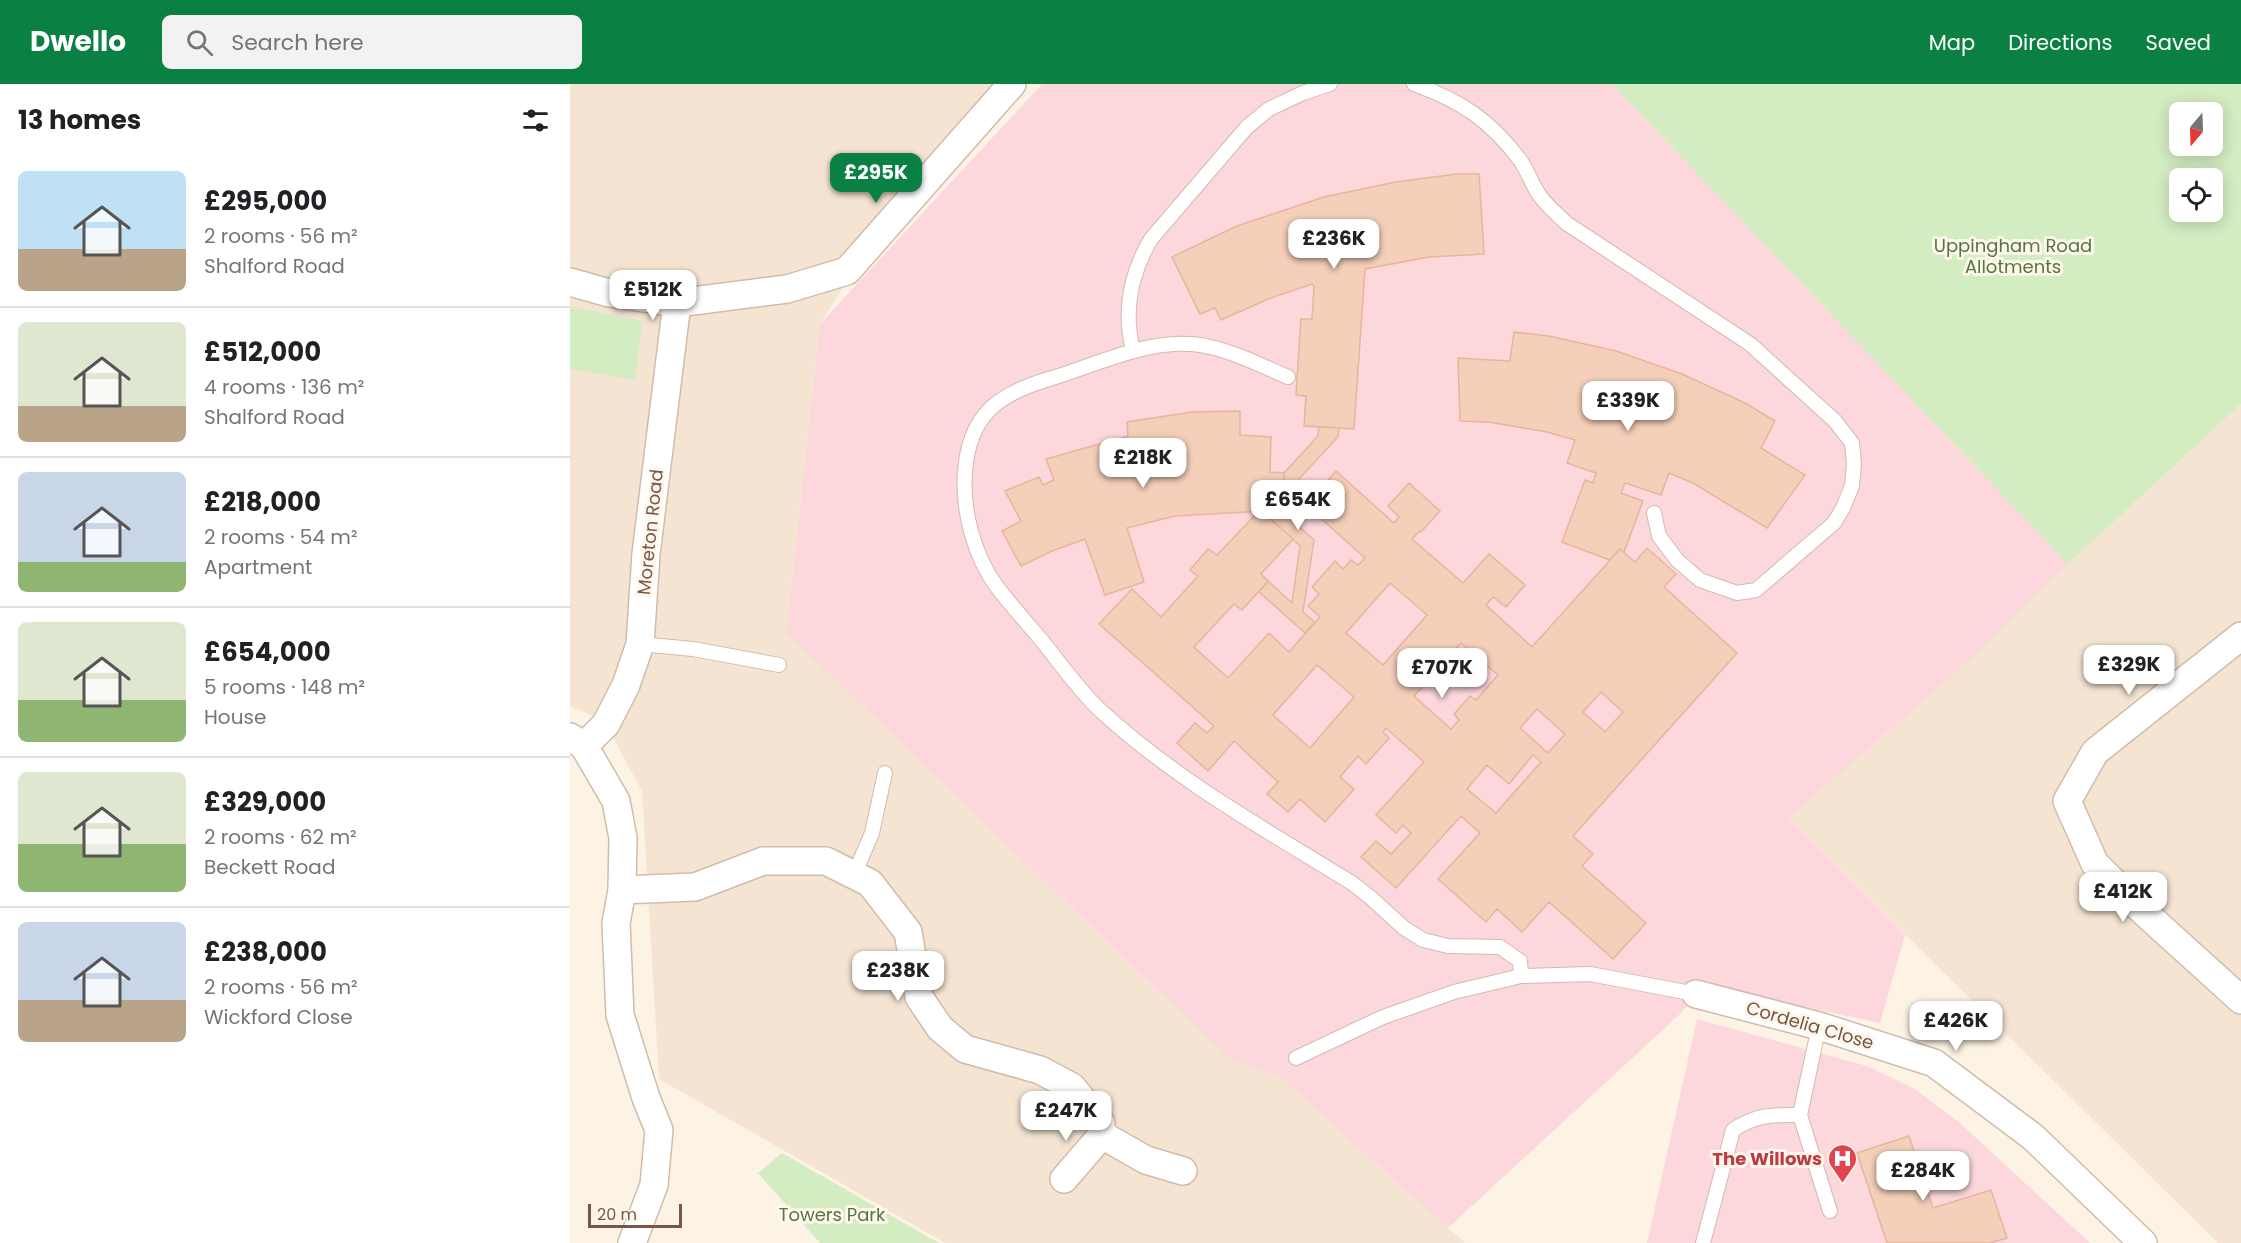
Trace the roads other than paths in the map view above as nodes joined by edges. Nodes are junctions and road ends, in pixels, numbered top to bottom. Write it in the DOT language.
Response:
graph roads {
  1 [pos="1012,84"];
  2 [pos="1330,84"];
  3 [pos="1414,84"];
  4 [pos="570,282"];
  5 [pos="678,303"];
  6 [pos="1133,350"];
  7 [pos="1288,377"];
  8 [pos="1654,513"];
  9 [pos="2241,636"];
  10 [pos="640,644"];
  11 [pos="779,664"];
  12 [pos="577,741"];
  13 [pos="885,773"];
  14 [pos="854,875"];
  15 [pos="622,890"];
  16 [pos="1521,976"];
  17 [pos="1696,994"];
  18 [pos="2241,1000"];
  19 [pos="1819,1026"];
  20 [pos="1296,1058"];
  21 [pos="1800,1114"];
  22 [pos="1102,1135"];
  23 [pos="1183,1171"];
  24 [pos="1064,1179"];
  25 [pos="1830,1211"];
  26 [pos="632,1243"];
  27 [pos="1703,1243"];
  28 [pos="2143,1243"];
  1 -- 5 [label="street"];
  2 -- 6 [label="lane"];
  3 -- 8 [label="lane"];
  4 -- 5 [label="street"];
  5 -- 10 [label="street, Moreton Road"];
  6 -- 7 [label="lane"];
  6 -- 16 [label="lane"];
  9 -- 18 [label="street"];
  10 -- 11 [label="lane"];
  10 -- 12 [label="street, Moreton Road"];
  12 -- 15 [label="street"];
  13 -- 14 [label="lane"];
  14 -- 15 [label="street"];
  14 -- 22 [label="street"];
  15 -- 26 [label="street"];
  16 -- 17 [label="lane"];
  16 -- 20 [label="lane"];
  17 -- 19 [label="street, Cordelia Close"];
  19 -- 21 [label="lane"];
  19 -- 28 [label="street, Cordelia Close"];
  21 -- 25 [label="lane"];
  21 -- 27 [label="lane"];
  22 -- 23 [label="street"];
  22 -- 24 [label="street"];
}
